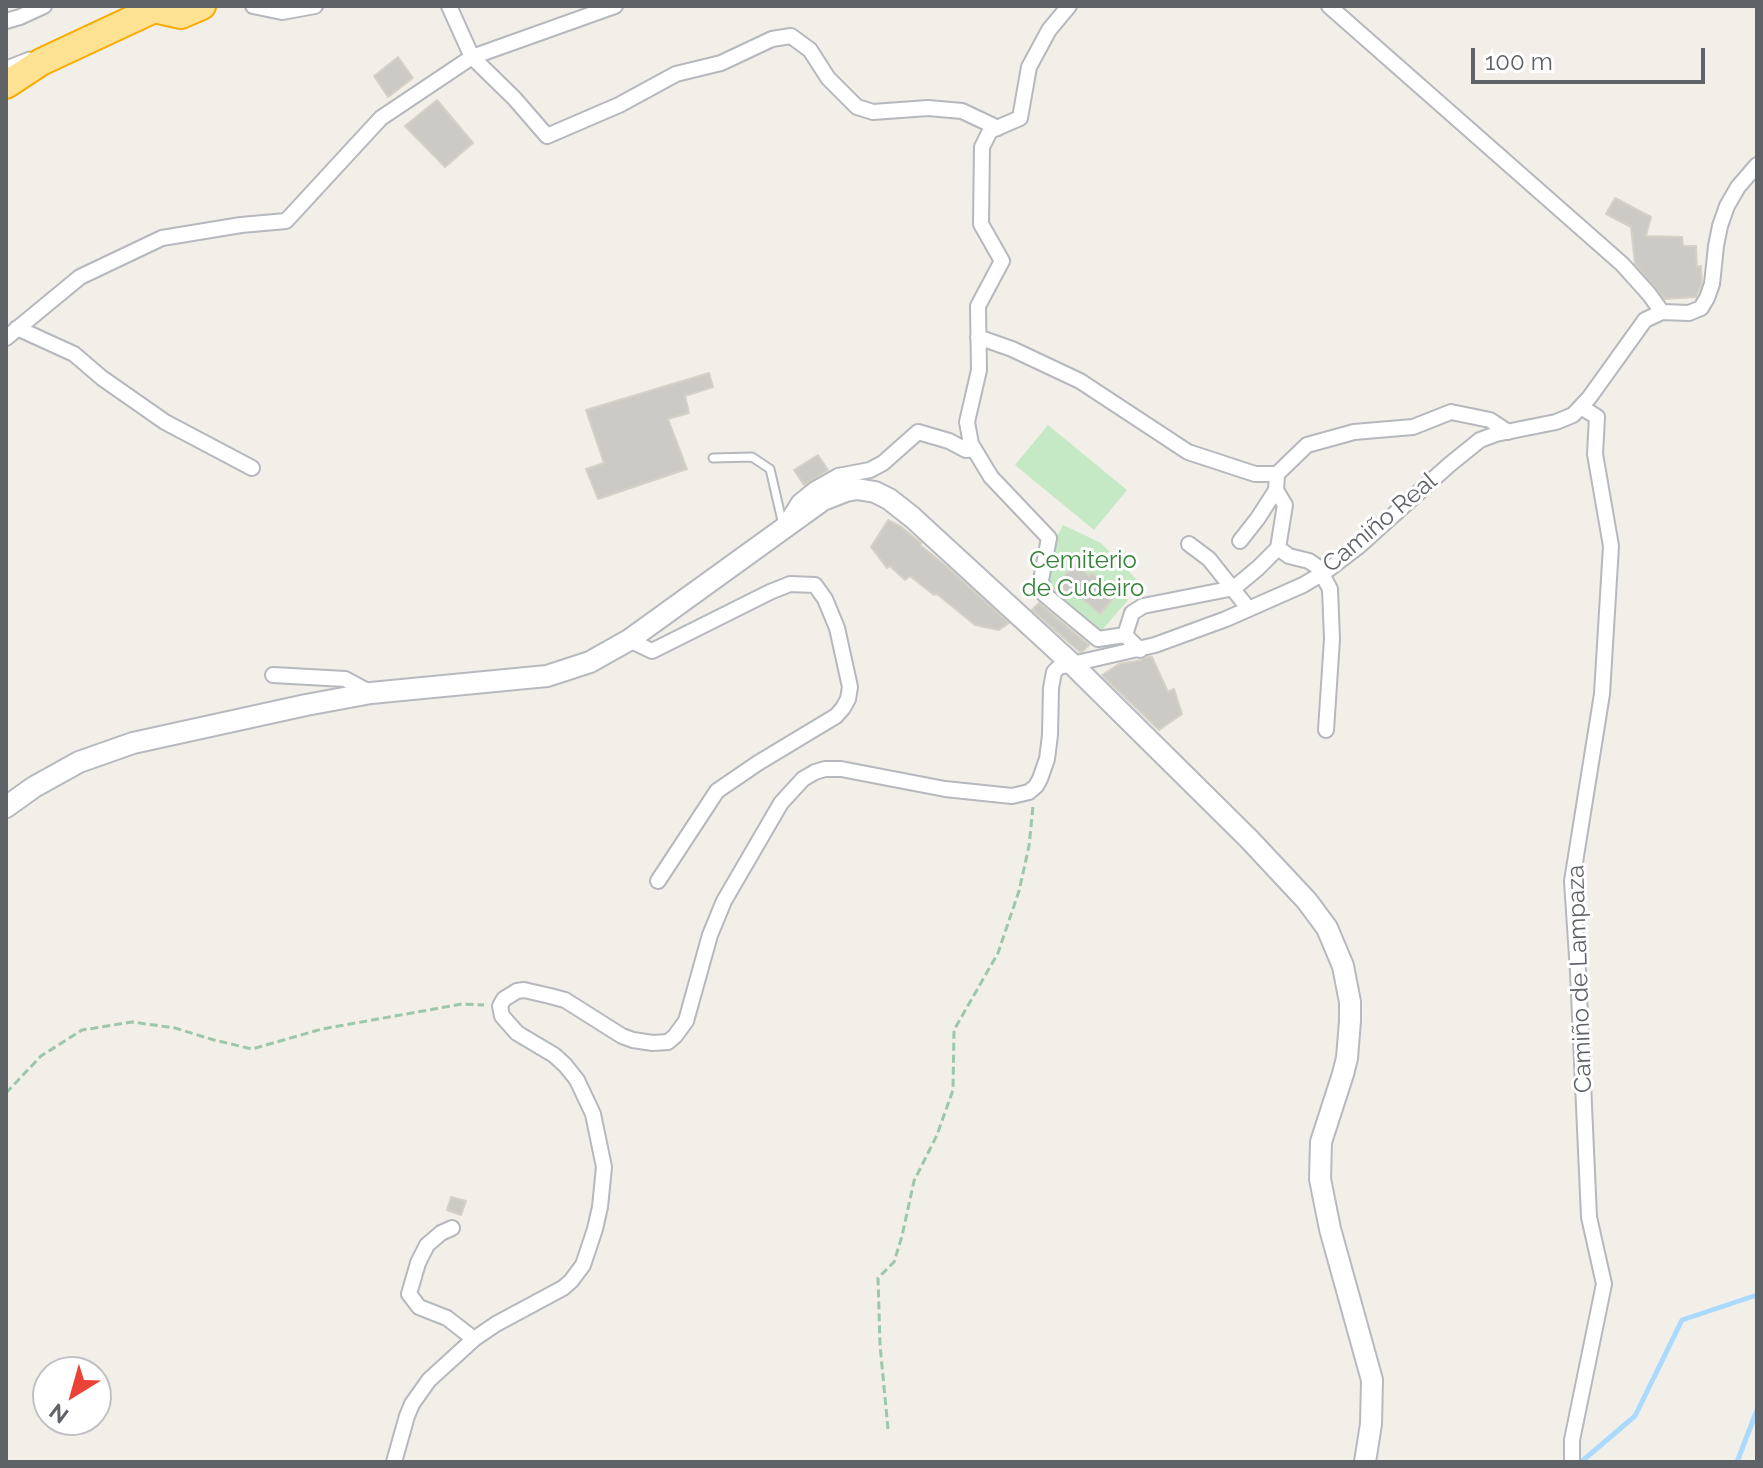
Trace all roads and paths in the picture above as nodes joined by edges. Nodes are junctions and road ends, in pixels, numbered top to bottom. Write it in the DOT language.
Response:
graph roads {
  1 [pos="44,6"];
  2 [pos="202,6"];
  3 [pos="253,6"];
  4 [pos="315,6"];
  5 [pos="449,6"];
  6 [pos="615,6"];
  7 [pos="1069,6"];
  8 [pos="1329,6"];
  9 [pos="156,7"];
  10 [pos="6,21"];
  11 [pos="74,46"];
  12 [pos="472,57"];
  13 [pos="6,65"];
  14 [pos="6,85"];
  15 [pos="998,128"];
  16 [pos="1757,165"];
  17 [pos="1662,312"];
  18 [pos="12,333"];
  19 [pos="978,337"];
  20 [pos="1581,407"];
  21 [pos="1508,432"];
  22 [pos="974,449"];
  23 [pos="713,458"];
  24 [pos="252,468"];
  25 [pos="1277,474"];
  26 [pos="1276,490"];
  27 [pos="1258,518"];
  28 [pos="783,528"];
  29 [pos="1240,541"];
  30 [pos="1279,541"];
  31 [pos="1189,544"];
  32 [pos="1324,573"];
  33 [pos="1234,588"];
  34 [pos="1248,608"];
  35 [pos="1125,635"];
  36 [pos="629,640"];
  37 [pos="1140,650"];
  38 [pos="1071,663"];
  39 [pos="273,675"];
  40 [pos="371,693"];
  41 [pos="1326,730"];
  42 [pos="1036,786"];
  43 [pos="6,807"];
  44 [pos="658,881"];
  45 [pos="500,1006"];
  46 [pos="6,1093"];
  47 [pos="452,1228"];
  48 [pos="474,1339"];
  49 [pos="888,1429"];
  50 [pos="394,1462"];
  51 [pos="1365,1462"];
  52 [pos="1572,1462"];
  1 -- 10 [label="street"];
  2 -- 9 [label="highway"];
  3 -- 4 [label="street"];
  5 -- 12 [label="street"];
  6 -- 12 [label="street"];
  7 -- 15 [label="street"];
  8 -- 17 [label="street"];
  9 -- 11 [label="highway"];
  11 -- 13 [label="lane"];
  11 -- 14 [label="highway"];
  12 -- 15 [label="street"];
  12 -- 18 [label="street"];
  15 -- 19 [label="street"];
  16 -- 17 [label="street"];
  17 -- 20 [label="street"];
  18 -- 24 [label="street"];
  19 -- 22 [label="street"];
  19 -- 25 [label="street"];
  20 -- 21 [label="street, Camiño Real"];
  20 -- 52 [label="street, Camiño de Lampaza"];
  21 -- 25 [label="street"];
  21 -- 32 [label="street, Camiño Real"];
  22 -- 28 [label="street"];
  22 -- 35 [label="street"];
  23 -- 28 [label="lane"];
  25 -- 26 [label="street"];
  26 -- 27 [label="street"];
  26 -- 30 [label="street"];
  27 -- 29 [label="street"];
  27 -- 30 [label="street"];
  28 -- 36 [label="street"];
  28 -- 38 [label="street"];
  30 -- 32 [label="street"];
  30 -- 33 [label="street"];
  31 -- 33 [label="street"];
  32 -- 34 [label="street, Camiño Real"];
  32 -- 41 [label="street"];
  33 -- 34 [label="street"];
  33 -- 35 [label="street"];
  34 -- 37 [label="street, Camiño Real"];
  35 -- 37 [label="street"];
  36 -- 40 [label="street"];
  36 -- 44 [label="street"];
  37 -- 38 [label="street, Camiño Real"];
  38 -- 42 [label="street"];
  38 -- 51 [label="street"];
  39 -- 40 [label="street"];
  40 -- 43 [label="street"];
  42 -- 45 [label="street"];
  42 -- 49 [label="path"];
  45 -- 46 [label="path"];
  45 -- 48 [label="street"];
  47 -- 48 [label="street"];
  48 -- 50 [label="street"];
}
